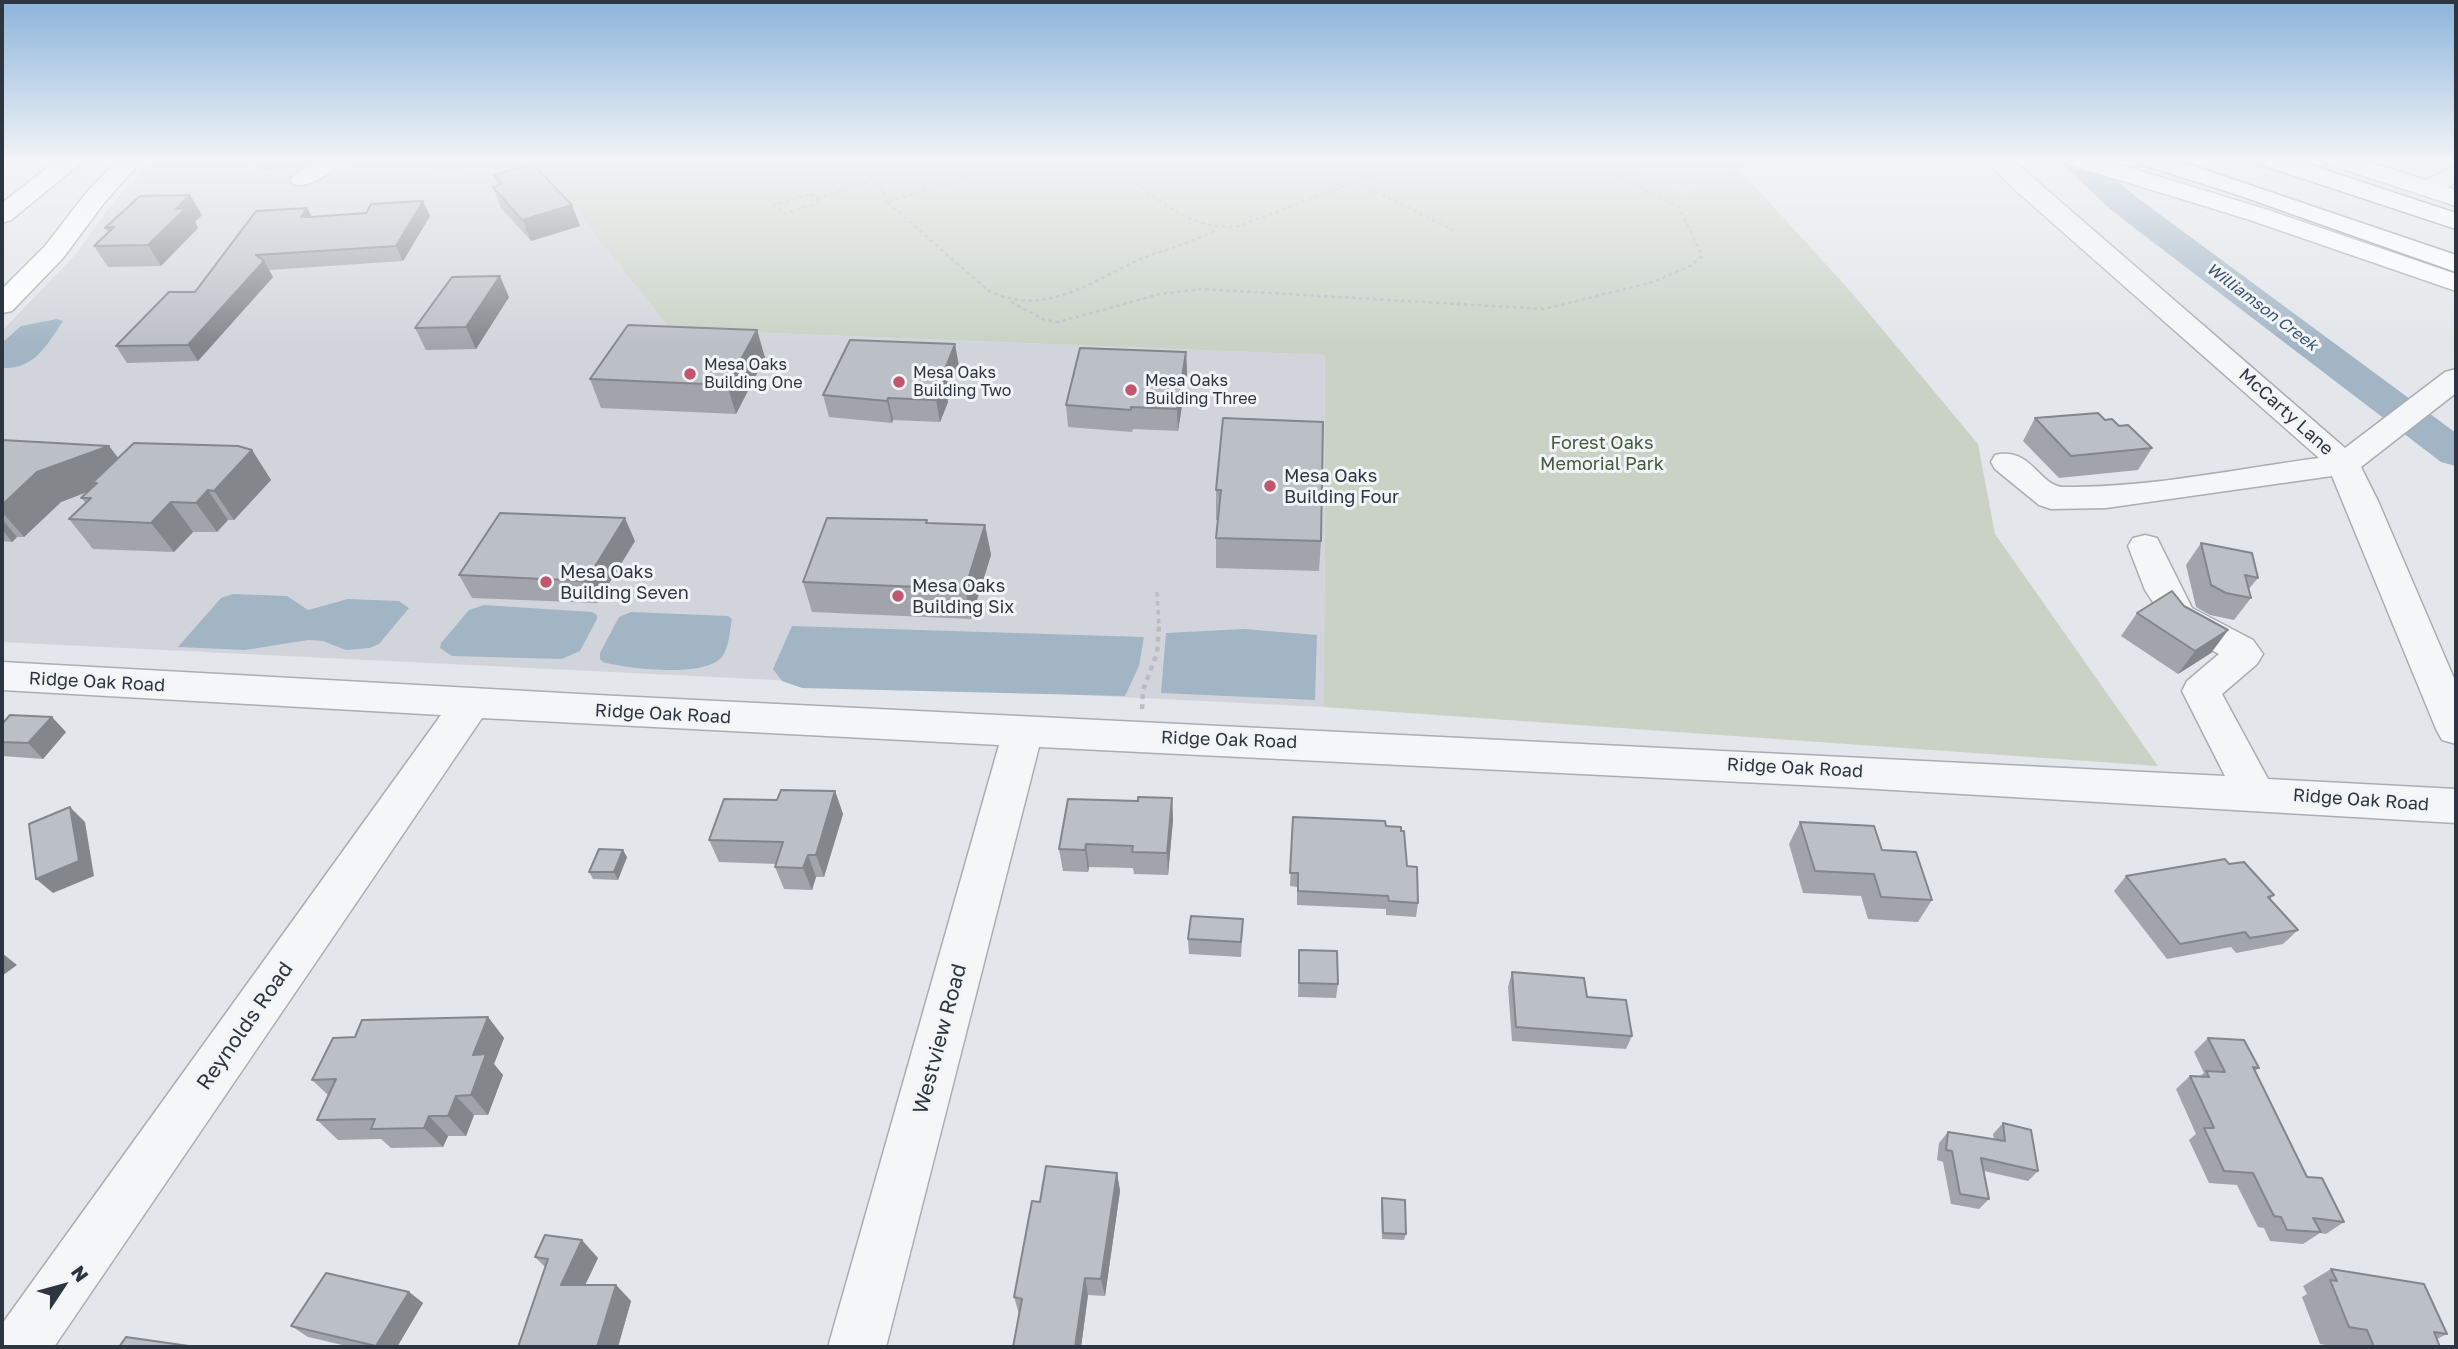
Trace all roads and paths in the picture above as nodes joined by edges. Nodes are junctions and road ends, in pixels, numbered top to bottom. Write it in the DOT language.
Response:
graph roads {
  1 [pos="78,221"];
  2 [pos="909,221"];
  3 [pos="1190,221"];
  4 [pos="1252,221"];
  5 [pos="1435,221"];
  6 [pos="1687,221"];
  7 [pos="2074,221"];
  8 [pos="2299,221"];
  9 [pos="2312,221"];
  10 [pos="1216,230"];
  11 [pos="1457,232"];
  12 [pos="2349,235"];
  13 [pos="2456,264"];
  14 [pos="2456,283"];
  15 [pos="1011,302"];
  16 [pos="2,305"];
  17 [pos="2452,384"];
  18 [pos="2355,456"];
  19 [pos="2007,462"];
  20 [pos="2145,546"];
  21 [pos="1157,592"];
  22 [pos="2,676"];
  23 [pos="470,705"];
  24 [pos="1143,716"];
  25 [pos="2456,729"];
  26 [pos="1023,732"];
  27 [pos="2255,793"];
  28 [pos="2456,806"];
  29 [pos="20,1347"];
  30 [pos="857,1347"];
  1 -- 16 [label="main road"];
  2 -- 15 [label="path"];
  3 -- 10 [label="path"];
  4 -- 10 [label="path"];
  5 -- 11 [label="path"];
  6 -- 15 [label="path"];
  7 -- 18 [label="street, McCarty Lane"];
  8 -- 12 [label="main road"];
  9 -- 12 [label="main road"];
  10 -- 15 [label="path"];
  12 -- 13 [label="main road"];
  12 -- 14 [label="main road"];
  17 -- 18 [label="street"];
  18 -- 19 [label="street"];
  18 -- 25 [label="street, McCarty Lane"];
  20 -- 27 [label="street"];
  21 -- 24 [label="path"];
  22 -- 23 [label="street, Ridge Oak Road"];
  23 -- 26 [label="street, Ridge Oak Road"];
  23 -- 29 [label="street, Reynolds Road"];
  26 -- 27 [label="street, Ridge Oak Road"];
  26 -- 30 [label="street, Westview Road"];
  27 -- 28 [label="street, Ridge Oak Road"];
}
